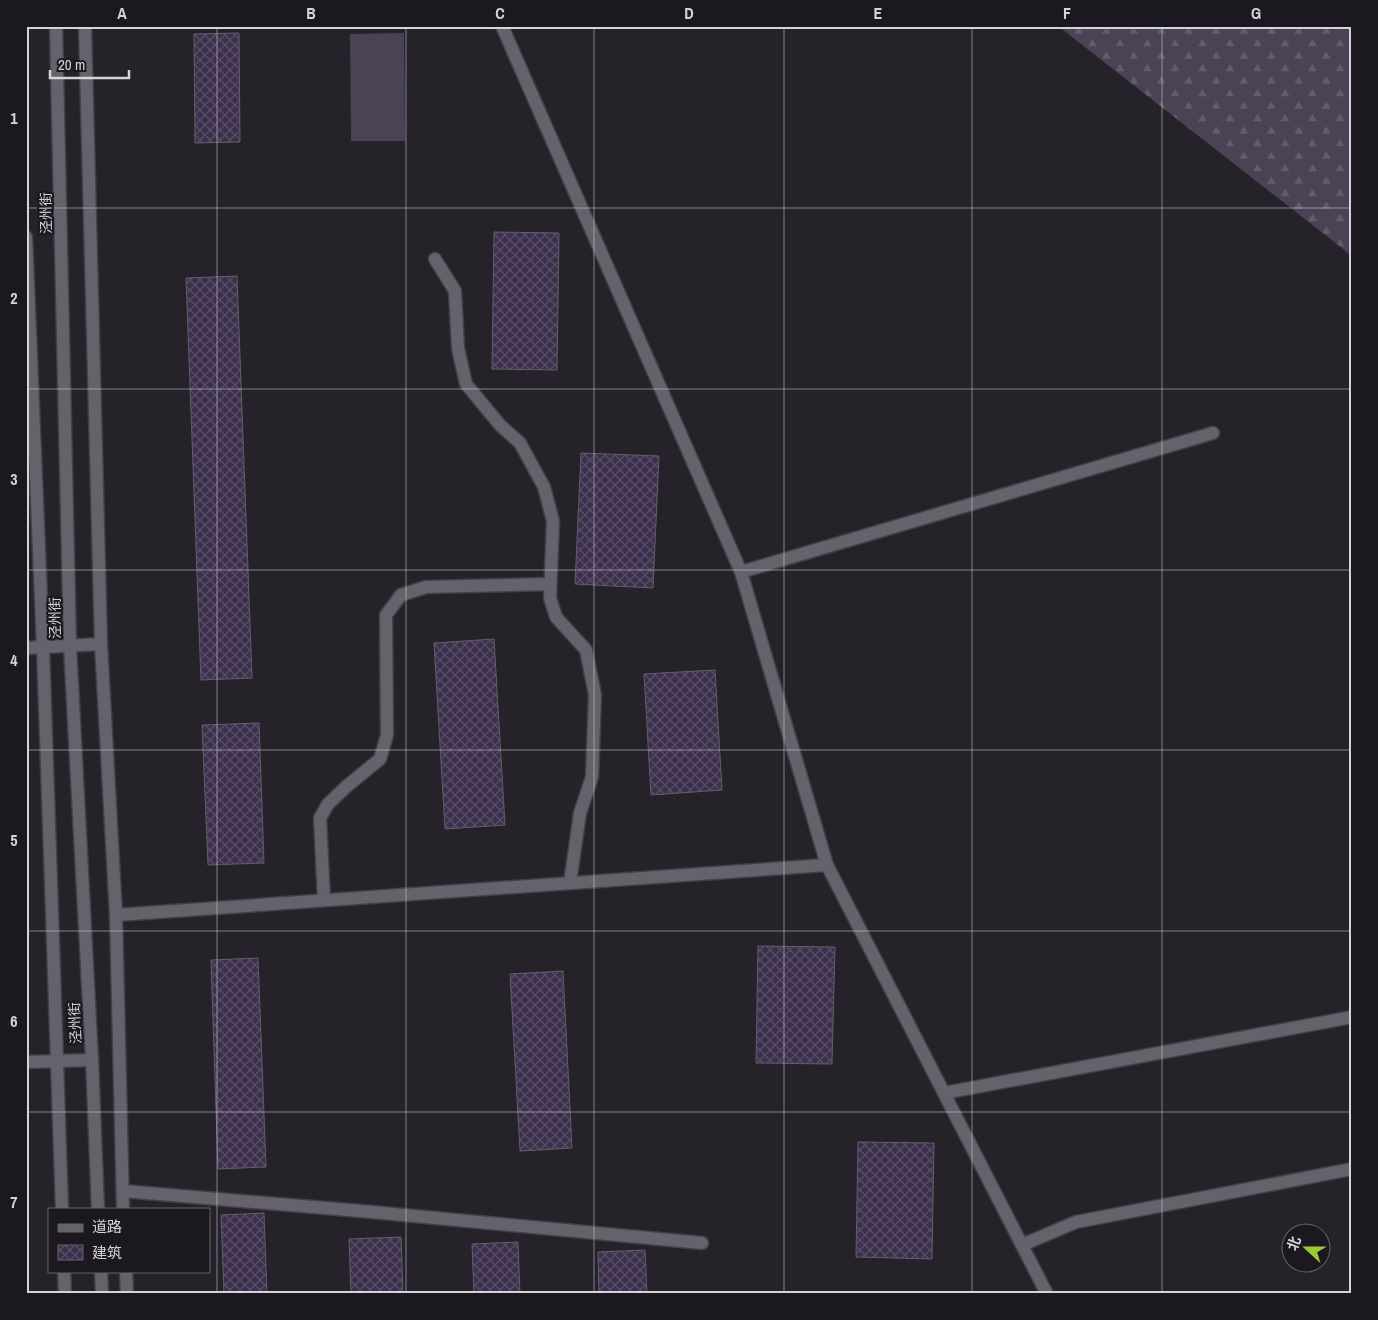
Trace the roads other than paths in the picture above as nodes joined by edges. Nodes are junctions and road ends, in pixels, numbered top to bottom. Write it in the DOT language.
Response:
graph roads {
  1 [pos="56,26"];
  2 [pos="85,26"];
  3 [pos="502,26"];
  4 [pos="26,237"];
  5 [pos="436,259"];
  6 [pos="1213,433"];
  7 [pos="741,572"];
  8 [pos="550,584"];
  9 [pos="101,644"];
  10 [pos="70,646"];
  11 [pos="43,647"];
  12 [pos="26,648"];
  13 [pos="827,866"];
  14 [pos="570,883"];
  15 [pos="324,900"];
  16 [pos="116,914"];
  17 [pos="1352,1017"];
  18 [pos="92,1060"];
  19 [pos="57,1061"];
  20 [pos="26,1062"];
  21 [pos="944,1093"];
  22 [pos="1352,1169"];
  23 [pos="123,1191"];
  24 [pos="62,1208"];
  25 [pos="98,1208"];
  26 [pos="123,1208"];
  27 [pos="702,1243"];
  28 [pos="1022,1245"];
  29 [pos="64,1272"];
  30 [pos="101,1272"];
  31 [pos="126,1272"];
  32 [pos="65,1294"];
  33 [pos="102,1294"];
  34 [pos="127,1294"];
  35 [pos="1047,1294"];
  1 -- 10 [label="street, 泾州街"];
  2 -- 9 [label="street"];
  3 -- 7 [label="street"];
  4 -- 11 [label="street"];
  5 -- 8 [label="street"];
  6 -- 7 [label="street"];
  7 -- 13 [label="street"];
  8 -- 14 [label="street"];
  8 -- 15 [label="street"];
  9 -- 10 [label="street"];
  9 -- 16 [label="street"];
  10 -- 11 [label="street"];
  10 -- 18 [label="street, 泾州街"];
  11 -- 12 [label="street"];
  11 -- 19 [label="street"];
  13 -- 14 [label="street"];
  13 -- 21 [label="street"];
  14 -- 15 [label="street"];
  15 -- 16 [label="street"];
  16 -- 23 [label="street"];
  17 -- 21 [label="street"];
  18 -- 19 [label="street"];
  18 -- 25 [label="street, 泾州街"];
  19 -- 20 [label="street"];
  19 -- 24 [label="street"];
  21 -- 28 [label="street"];
  22 -- 28 [label="street"];
  23 -- 26 [label="street"];
  23 -- 27 [label="street"];
  28 -- 35 [label="street"];
  29 -- 32 [label="street"];
  30 -- 33 [label="street"];
  31 -- 34 [label="street"];
}
